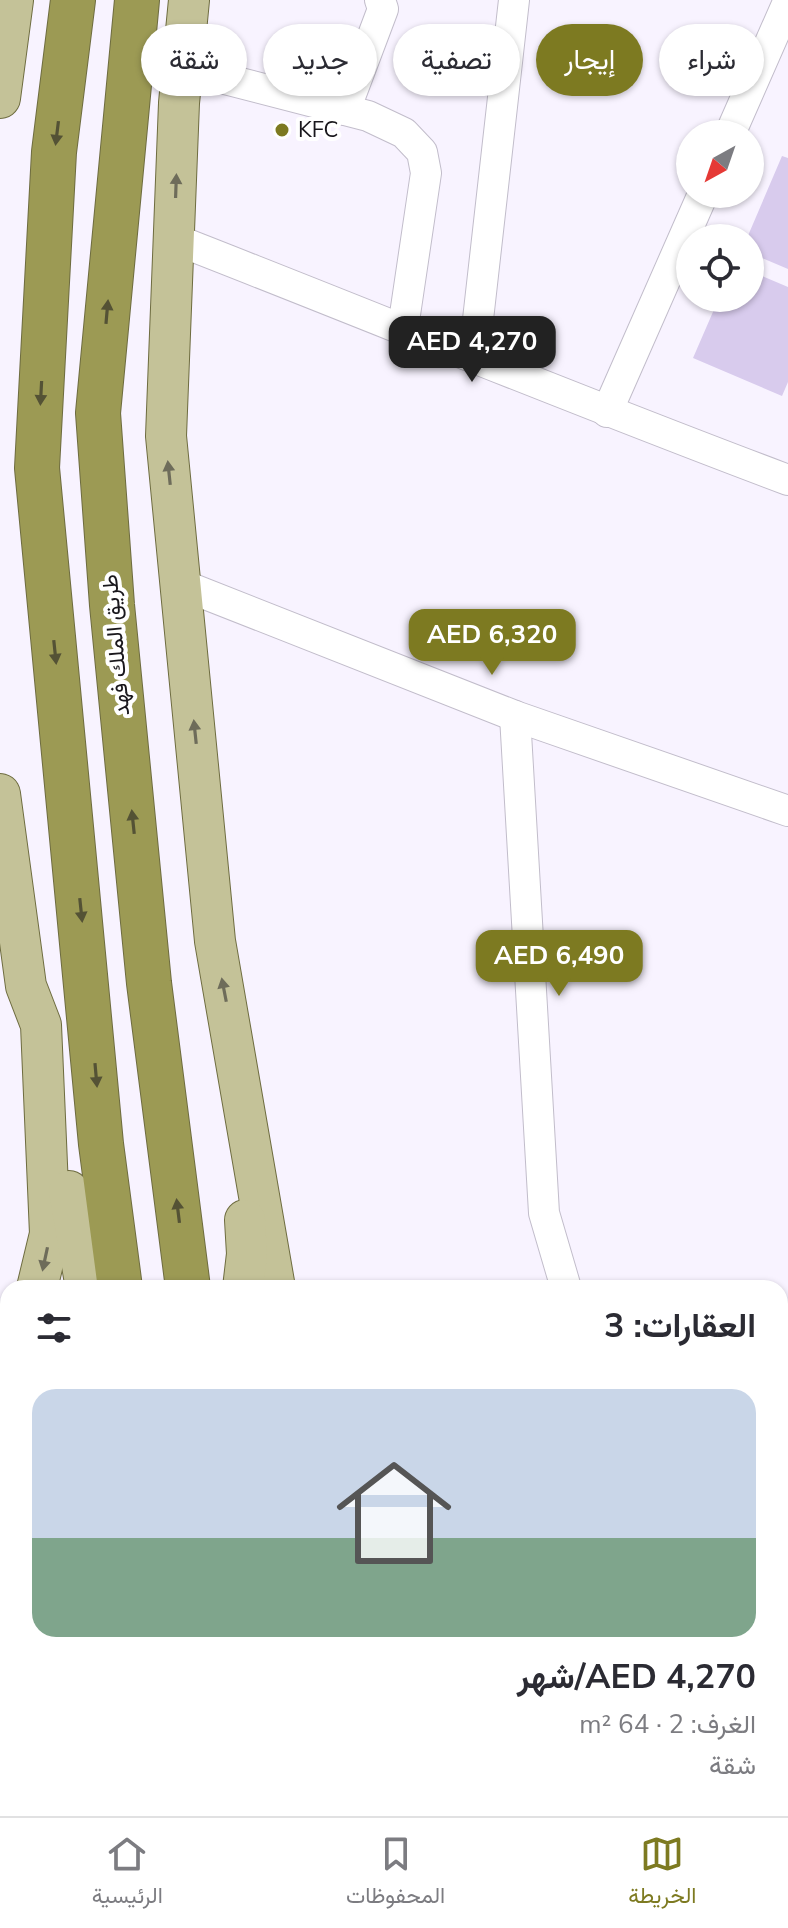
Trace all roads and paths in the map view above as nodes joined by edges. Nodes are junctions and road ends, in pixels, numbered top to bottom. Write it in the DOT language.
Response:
graph roads {
  1 [pos="13,0"];
  2 [pos="73,0"];
  3 [pos="137,0"];
  4 [pos="189,0"];
  5 [pos="380,0"];
  6 [pos="514,0"];
  7 [pos="788,2"];
  8 [pos="187,24"];
  9 [pos="247,85"];
  10 [pos="181,96"];
  11 [pos="0,98"];
  12 [pos="345,110"];
  13 [pos="736,120"];
  14 [pos="697,208"];
  15 [pos="174,239"];
  16 [pos="403,328"];
  17 [pos="474,355"];
  18 [pos="607,412"];
  19 [pos="788,480"];
  20 [pos="180,584"];
  21 [pos="515,716"];
  22 [pos="0,794"];
  23 [pos="788,811"];
  24 [pos="4,848"];
  25 [pos="13,986"];
  26 [pos="41,1025"];
  27 [pos="237,1053"];
  28 [pos="39,1280"];
  29 [pos="85,1280"];
  30 [pos="119,1280"];
  31 [pos="187,1280"];
  32 [pos="244,1280"];
  33 [pos="274,1280"];
  34 [pos="564,1280"];
  1 -- 11 [label="main road"];
  2 -- 30 [label="highway, one-way"];
  31 -- 3 [label="highway, طريق الملك فهد, one-way"];
  4 -- 8 [label="main road"];
  5 -- 12 [label="street"];
  6 -- 17 [label="street"];
  7 -- 13 [label="street"];
  9 -- 12 [label="street"];
  15 -- 10 [label="main road, one-way"];
  12 -- 16 [label="street"];
  14 -- 18 [label="street"];
  15 -- 16 [label="street"];
  20 -- 15 [label="main road, one-way"];
  16 -- 17 [label="street"];
  17 -- 18 [label="street"];
  18 -- 19 [label="street"];
  20 -- 21 [label="street"];
  27 -- 20 [label="main road, one-way"];
  21 -- 23 [label="street"];
  21 -- 34 [label="street"];
  22 -- 24 [label="main road"];
  24 -- 25 [label="main road"];
  25 -- 26 [label="main road"];
  26 -- 28 [label="main road, one-way"];
  26 -- 29 [label="main road"];
  27 -- 32 [label="main road"];
  27 -- 33 [label="main road"];
}
